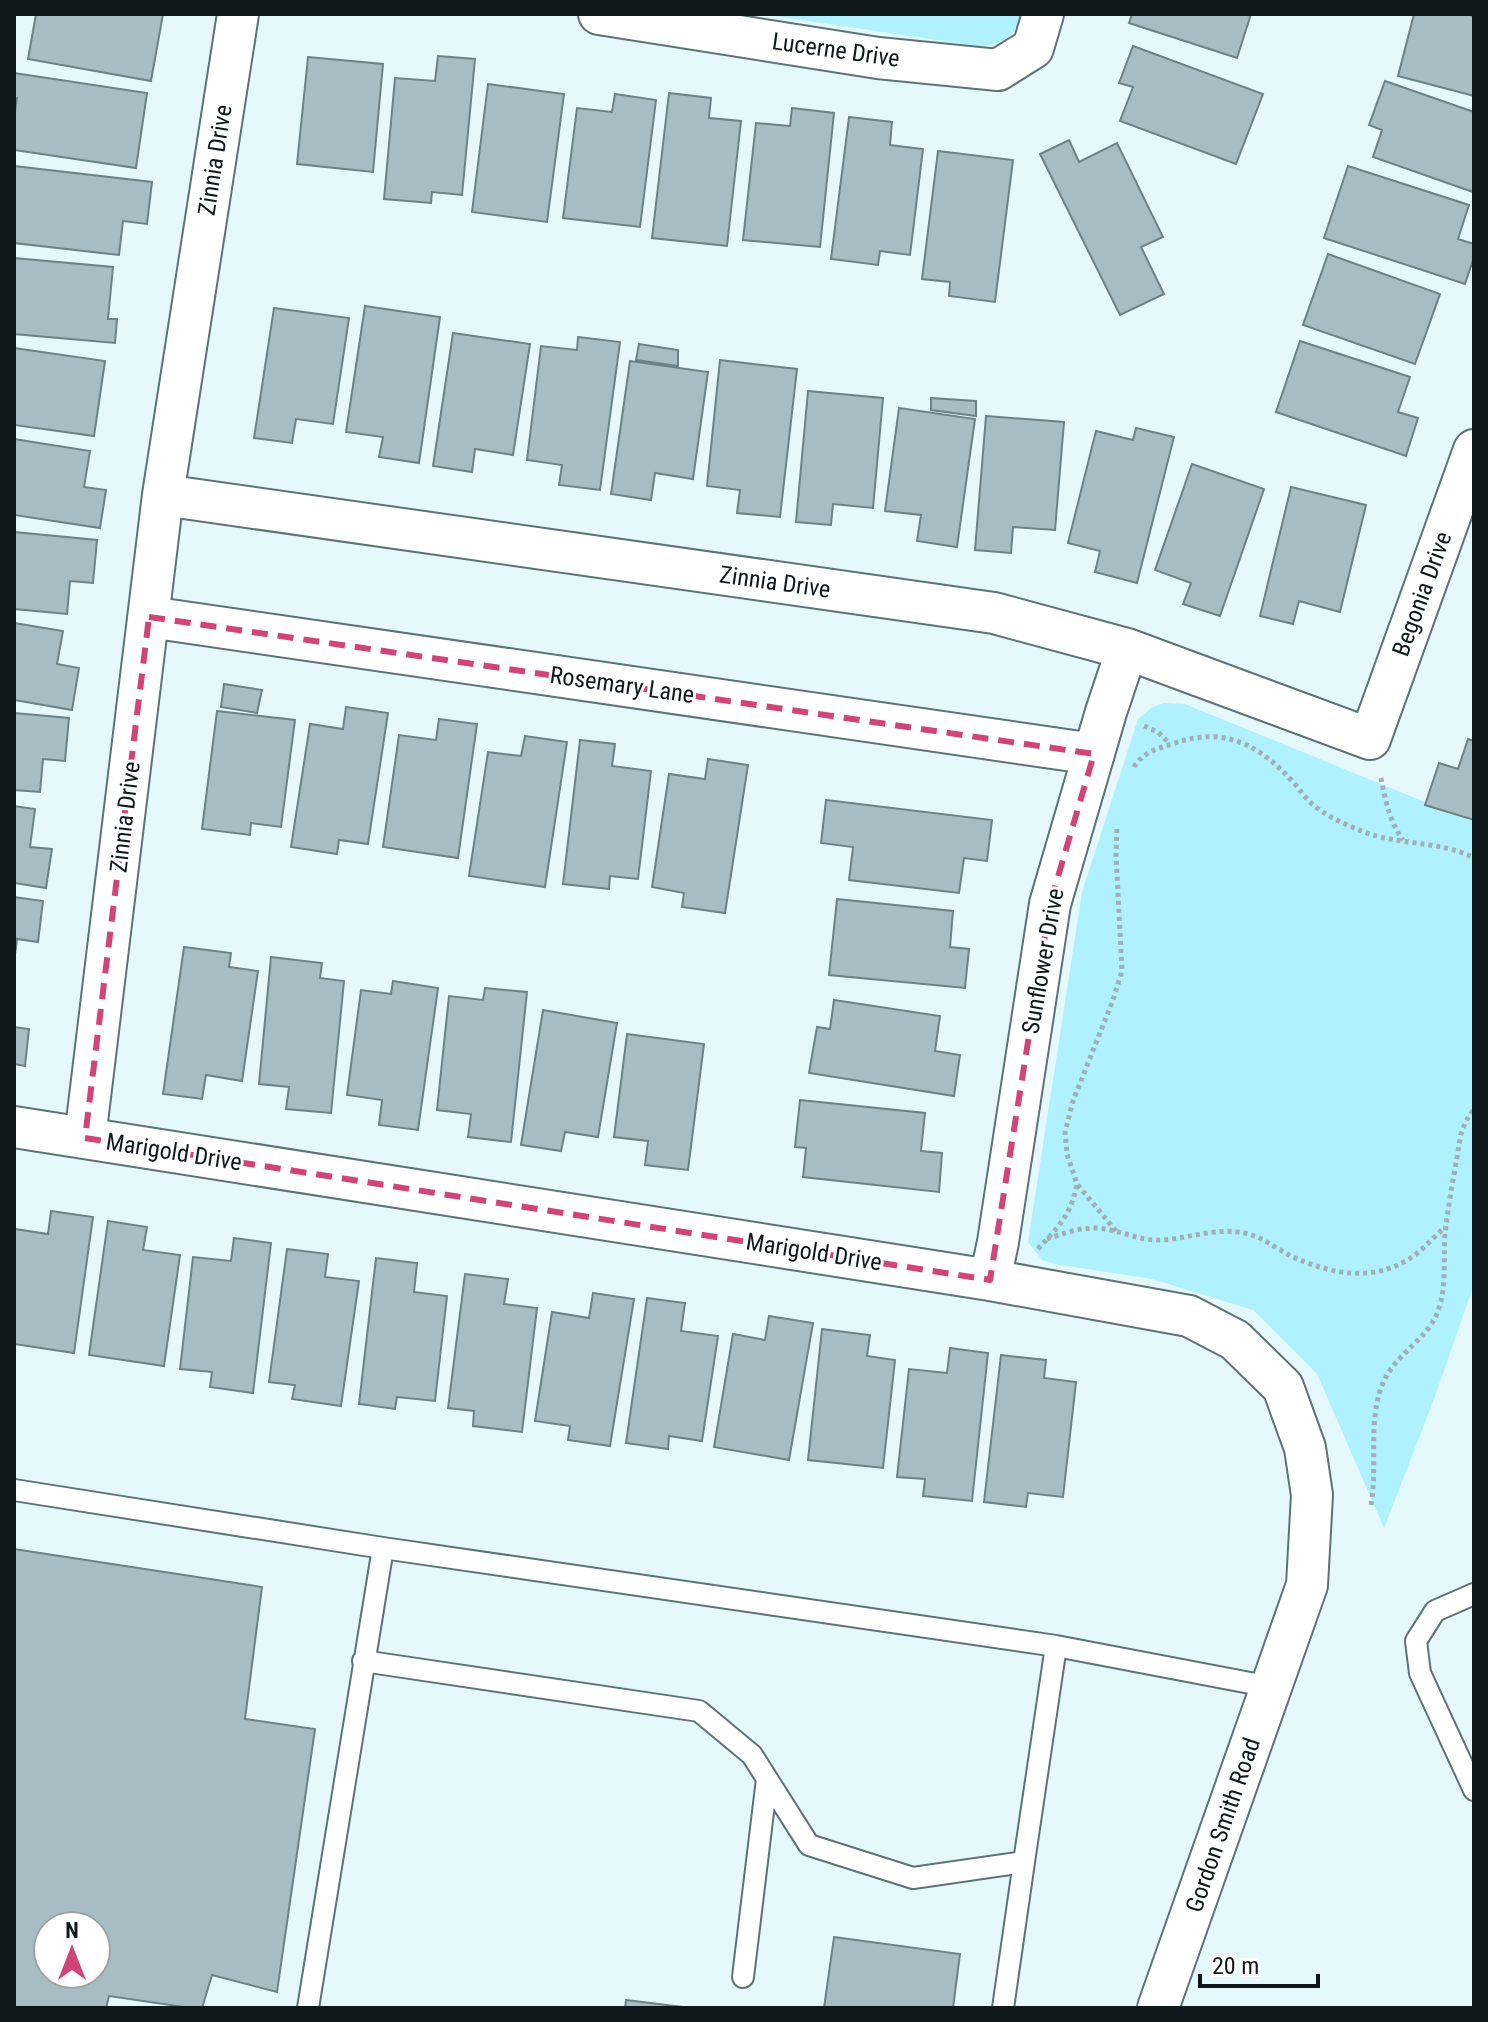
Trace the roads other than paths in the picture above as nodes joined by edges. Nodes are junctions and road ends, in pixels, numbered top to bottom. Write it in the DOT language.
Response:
graph roads {
  1 [pos="238,14"];
  2 [pos="599,14"];
  3 [pos="1043,14"];
  4 [pos="1474,450"];
  5 [pos="163,495"];
  6 [pos="149,617"];
  7 [pos="1127,649"];
  8 [pos="1370,739"];
  9 [pos="1094,754"];
  10 [pos="14,1127"];
  11 [pos="85,1138"];
  12 [pos="990,1280"];
  13 [pos="14,1490"];
  14 [pos="383,1548"];
  15 [pos="1474,1594"];
  16 [pos="1056,1646"];
  17 [pos="363,1661"];
  18 [pos="1271,1687"];
  19 [pos="767,1779"];
  20 [pos="1474,1790"];
  21 [pos="1024,1862"];
  22 [pos="743,1977"];
  23 [pos="308,2008"];
  24 [pos="1003,2008"];
  25 [pos="1158,2008"];
  1 -- 5 [label="street, Zinnia Drive"];
  2 -- 3 [label="street, Lucerne Drive"];
  4 -- 8 [label="street, Begonia Drive"];
  5 -- 6 [label="street, Zinnia Drive"];
  5 -- 7 [label="street, Zinnia Drive"];
  6 -- 9 [label="street, Rosemary Lane"];
  6 -- 11 [label="street, Zinnia Drive"];
  7 -- 8 [label="street, Zinnia Drive"];
  7 -- 9 [label="street, Sunflower Drive"];
  9 -- 12 [label="street, Sunflower Drive"];
  10 -- 11 [label="street, Marigold Drive"];
  11 -- 12 [label="street, Marigold Drive"];
  12 -- 18 [label="street, Marigold Drive"];
  13 -- 14 [label="lane"];
  14 -- 16 [label="lane"];
  14 -- 17 [label="lane"];
  15 -- 20 [label="lane"];
  16 -- 18 [label="lane"];
  16 -- 21 [label="lane"];
  17 -- 19 [label="lane"];
  17 -- 23 [label="lane"];
  18 -- 25 [label="street, Gordon Smith Road"];
  19 -- 21 [label="lane"];
  19 -- 22 [label="lane"];
  21 -- 24 [label="lane"];
}
